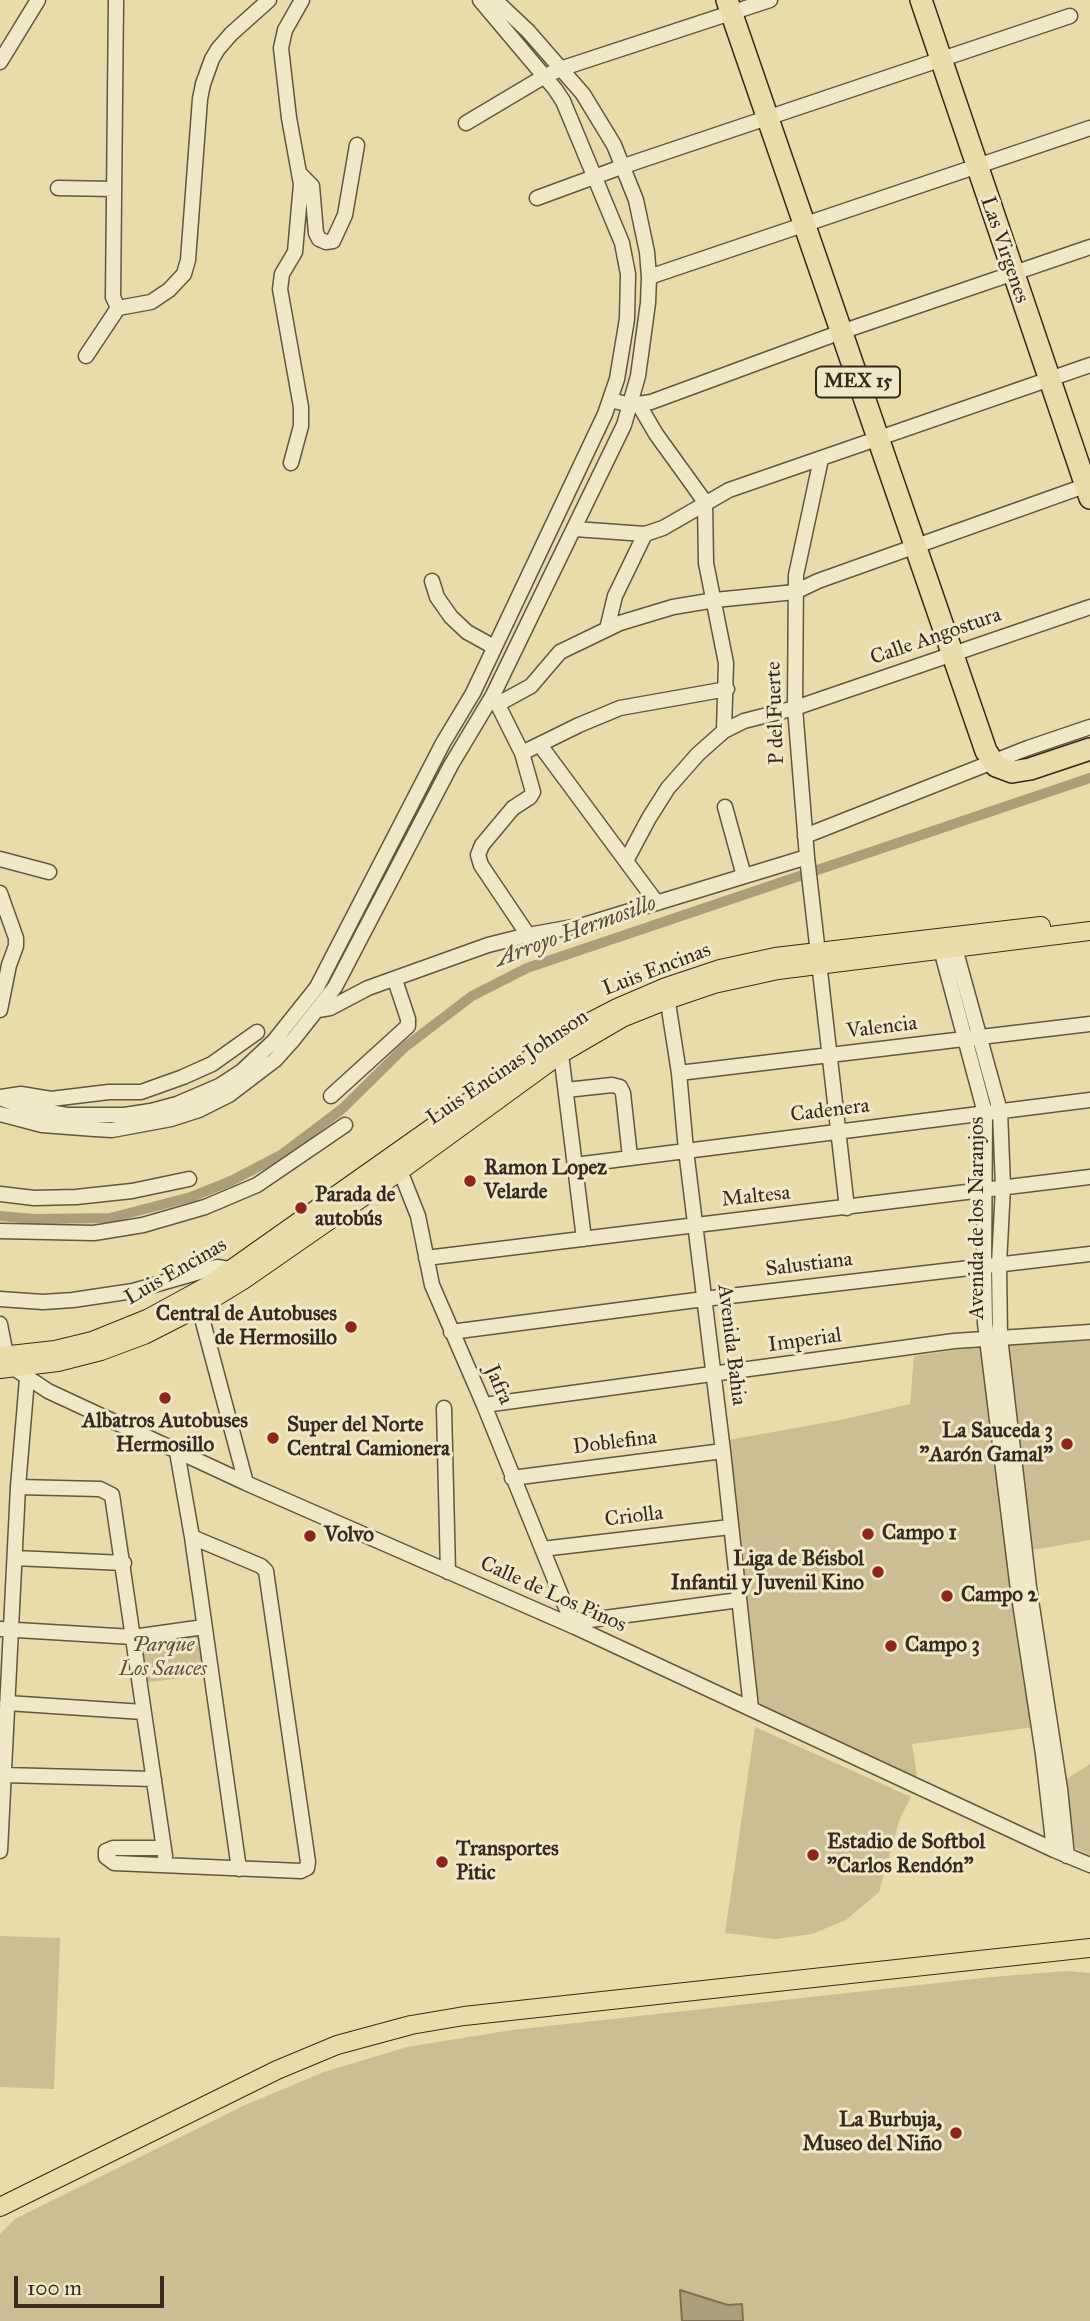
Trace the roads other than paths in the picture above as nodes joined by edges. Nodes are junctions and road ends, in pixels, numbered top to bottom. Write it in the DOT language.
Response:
graph roads {
  1 [pos="38,0"];
  2 [pos="116,0"];
  3 [pos="269,0"];
  4 [pos="302,0"];
  5 [pos="480,0"];
  6 [pos="496,0"];
  7 [pos="771,0"];
  8 [pos="921,0"];
  9 [pos="729,7"];
  10 [pos="1070,16"];
  11 [pos="940,59"];
  12 [pos="0,62"];
  13 [pos="563,68"];
  14 [pos="545,76"];
  15 [pos="769,118"];
  16 [pos="466,123"];
  17 [pos="1090,128"];
  18 [pos="356,145"];
  19 [pos="624,166"];
  20 [pos="976,167"];
  21 [pos="300,174"];
  22 [pos="596,176"];
  23 [pos="58,188"];
  24 [pos="114,189"];
  25 [pos="537,198"];
  26 [pos="805,224"];
  27 [pos="1090,247"];
  28 [pos="1012,273"];
  29 [pos="649,277"];
  30 [pos="118,308"];
  31 [pos="841,332"];
  32 [pos="86,356"];
  33 [pos="1090,365"];
  34 [pos="1048,380"];
  35 [pos="610,400"];
  36 [pos="635,405"];
  37 [pos="878,438"];
  38 [pos="821,459"];
  39 [pos="291,463"];
  40 [pos="1089,489"];
  41 [pos="705,502"];
  42 [pos="575,529"];
  43 [pos="645,534"];
  44 [pos="915,546"];
  45 [pos="432,581"];
  46 [pos="795,592"];
  47 [pos="715,600"];
  48 [pos="1090,607"];
  49 [pos="607,629"];
  50 [pos="494,647"];
  51 [pos="952,654"];
  52 [pos="727,689"];
  53 [pos="495,699"];
  54 [pos="794,708"];
  55 [pos="1090,727"];
  56 [pos="724,730"];
  57 [pos="540,745"];
  58 [pos="1090,749"];
  59 [pos="522,753"];
  60 [pos="992,763"];
  61 [pos="725,807"];
  62 [pos="401,823"];
  63 [pos="417,831"];
  64 [pos="805,836"];
  65 [pos="807,857"];
  66 [pos="0,859"];
  67 [pos="626,860"];
  68 [pos="49,872"];
  69 [pos="744,876"];
  70 [pos="0,893"];
  71 [pos="657,904"];
  72 [pos="1090,920"];
  73 [pos="1090,931"];
  74 [pos="528,935"];
  75 [pos="947,944"];
  76 [pos="819,959"];
  77 [pos="395,979"];
  78 [pos="666,994"];
  79 [pos="0,1010"];
  80 [pos="318,1010"];
  81 [pos="1090,1024"];
  82 [pos="257,1032"];
  83 [pos="972,1038"];
  84 [pos="560,1046"];
  85 [pos="830,1056"];
  86 [pos="679,1073"];
  87 [pos="566,1090"];
  88 [pos="331,1096"];
  89 [pos="0,1097"];
  90 [pos="1090,1100"];
  91 [pos="993,1112"];
  92 [pos="0,1114"];
  93 [pos="345,1125"];
  94 [pos="838,1131"];
  95 [pos="686,1150"];
  96 [pos="630,1157"];
  97 [pos="397,1163"];
  98 [pos="575,1165"];
  99 [pos="1090,1177"];
  100 [pos="189,1179"];
  101 [pos="1003,1187"];
  102 [pos="986,1189"];
  103 [pos="0,1194"];
  104 [pos="847,1208"];
  105 [pos="696,1225"];
  106 [pos="0,1231"];
  107 [pos="584,1239"];
  108 [pos="1090,1254"];
  109 [pos="426,1258"];
  110 [pos="991,1265"];
  111 [pos="230,1269"];
  112 [pos="0,1299"];
  113 [pos="704,1299"];
  114 [pos="199,1307"];
  115 [pos="0,1324"];
  116 [pos="451,1332"];
  117 [pos="1090,1332"];
  118 [pos="994,1337"];
  119 [pos="9,1365"];
  120 [pos="714,1375"];
  121 [pos="484,1405"];
  122 [pos="444,1408"];
  123 [pos="723,1451"];
  124 [pos="177,1452"];
  125 [pos="512,1478"];
  126 [pos="246,1483"];
  127 [pos="18,1486"];
  128 [pos="730,1527"];
  129 [pos="192,1537"];
  130 [pos="542,1549"];
  131 [pos="15,1558"];
  132 [pos="124,1563"];
  133 [pos="449,1572"];
  134 [pos="739,1601"];
  135 [pos="575,1625"];
  136 [pos="204,1627"];
  137 [pos="5,1629"];
  138 [pos="132,1637"];
  139 [pos="7,1703"];
  140 [pos="751,1708"];
  141 [pos="143,1712"];
  142 [pos="3,1775"];
  143 [pos="154,1779"];
  144 [pos="164,1848"];
  145 [pos="0,1851"];
  146 [pos="1060,1853"];
  147 [pos="167,1864"];
  148 [pos="1090,1865"];
  149 [pos="239,1869"];
  150 [pos="1090,1948"];
  151 [pos="1090,1959"];
  152 [pos="0,2207"];
  153 [pos="0,2218"];
  1 -- 12 [label="street"];
  2 -- 24 [label="street"];
  3 -- 30 [label="street"];
  4 -- 21 [label="street"];
  5 -- 14 [label="street"];
  6 -- 13 [label="street"];
  7 -- 9 [label="street"];
  8 -- 11 [label="highway, Las Virgenes"];
  9 -- 13 [label="street"];
  9 -- 15 [label="highway, MEX 15"];
  10 -- 11 [label="street"];
  11 -- 15 [label="street"];
  11 -- 20 [label="highway, Las Virgenes"];
  13 -- 14 [label="street"];
  13 -- 19 [label="street"];
  14 -- 16 [label="street"];
  14 -- 22 [label="street"];
  15 -- 19 [label="street"];
  15 -- 26 [label="highway, MEX 15"];
  17 -- 20 [label="street"];
  18 -- 21 [label="street"];
  19 -- 22 [label="street"];
  19 -- 29 [label="street"];
  20 -- 26 [label="street"];
  20 -- 28 [label="highway, Las Virgenes"];
  21 -- 39 [label="street"];
  22 -- 25 [label="street"];
  22 -- 35 [label="street"];
  23 -- 24 [label="street"];
  24 -- 30 [label="street"];
  26 -- 29 [label="street"];
  26 -- 31 [label="highway, MEX 15"];
  27 -- 28 [label="street"];
  28 -- 31 [label="street"];
  28 -- 34 [label="highway, Las Virgenes"];
  29 -- 36 [label="street"];
  30 -- 32 [label="street"];
  31 -- 36 [label="street"];
  31 -- 37 [label="highway, MEX 15"];
  33 -- 34 [label="street"];
  34 -- 37 [label="street"];
  34 -- 40 [label="highway, Las Virgenes"];
  35 -- 36 [label="street"];
  35 -- 50 [label="street"];
  36 -- 41 [label="street"];
  36 -- 42 [label="street"];
  37 -- 38 [label="street"];
  37 -- 44 [label="highway, MEX 15"];
  38 -- 41 [label="street"];
  38 -- 46 [label="street, P del Fuerte"];
  40 -- 44 [label="street"];
  41 -- 43 [label="street"];
  41 -- 47 [label="street"];
  42 -- 43 [label="street"];
  42 -- 53 [label="street"];
  43 -- 49 [label="street"];
  44 -- 46 [label="street"];
  44 -- 51 [label="highway, MEX 15"];
  45 -- 50 [label="street"];
  46 -- 47 [label="street"];
  46 -- 54 [label="street, P del Fuerte"];
  47 -- 49 [label="street"];
  47 -- 52 [label="street"];
  48 -- 51 [label="street, Calle Angostura"];
  49 -- 53 [label="street"];
  50 -- 62 [label="street"];
  51 -- 54 [label="street, Calle Angostura"];
  51 -- 60 [label="highway, MEX 15"];
  52 -- 56 [label="street"];
  52 -- 57 [label="street"];
  53 -- 59 [label="street"];
  53 -- 63 [label="street"];
  54 -- 56 [label="street, Calle Angostura"];
  54 -- 64 [label="street, P del Fuerte"];
  55 -- 60 [label="street"];
  56 -- 67 [label="street"];
  57 -- 59 [label="street"];
  57 -- 67 [label="street"];
  58 -- 60 [label="highway"];
  59 -- 74 [label="street"];
  60 -- 64 [label="street"];
  61 -- 69 [label="street"];
  62 -- 63 [label="street"];
  62 -- 89 [label="street"];
  63 -- 80 [label="street"];
  64 -- 65 [label="street, P del Fuerte"];
  65 -- 69 [label="street"];
  65 -- 76 [label="street, P del Fuerte"];
  66 -- 68 [label="street"];
  67 -- 71 [label="street"];
  69 -- 71 [label="street"];
  70 -- 79 [label="street"];
  71 -- 74 [label="street"];
  72 -- 75 [label="main road"];
  73 -- 75 [label="main road, Luis Encinas Johnson"];
  74 -- 77 [label="street"];
  75 -- 76 [label="main road, Luis Encinas Johnson"];
  75 -- 83 [label="street, Avenida de los Naranjos"];
  76 -- 78 [label="main road, Luis Encinas Johnson"];
  76 -- 85 [label="street, P del Fuerte"];
  77 -- 80 [label="street"];
  77 -- 88 [label="street"];
  78 -- 84 [label="main road, Luis Encinas Johnson"];
  78 -- 86 [label="street, Avenida Bahia"];
  80 -- 92 [label="street"];
  81 -- 83 [label="street, Valencia"];
  82 -- 89 [label="street"];
  83 -- 85 [label="street, Valencia"];
  83 -- 91 [label="street, Avenida de los Naranjos"];
  84 -- 87 [label="street"];
  84 -- 97 [label="main road, Luis Encinas Johnson"];
  85 -- 86 [label="street, Valencia"];
  85 -- 94 [label="street, P del Fuerte"];
  86 -- 95 [label="street, Avenida Bahia"];
  87 -- 96 [label="street"];
  87 -- 98 [label="street"];
  90 -- 91 [label="street, Cadenera"];
  91 -- 94 [label="street, Cadenera"];
  91 -- 101 [label="street, Avenida de los Naranjos"];
  91 -- 102 [label="street, Avenida de los Naranjos"];
  93 -- 106 [label="street"];
  94 -- 95 [label="street, Cadenera"];
  94 -- 104 [label="street, P del Fuerte"];
  95 -- 96 [label="street, Cadenera"];
  95 -- 105 [label="street, Avenida Bahia"];
  96 -- 98 [label="street, Cadenera"];
  97 -- 109 [label="street, Jafra"];
  97 -- 111 [label="main road, Luis Encinas"];
  97 -- 114 [label="main road, Luis Encinas Johnson"];
  98 -- 107 [label="street"];
  99 -- 101 [label="street, Maltesa"];
  100 -- 103 [label="street"];
  101 -- 102 [label="street, Maltesa"];
  101 -- 110 [label="street, Avenida de los Naranjos"];
  102 -- 104 [label="street, Maltesa"];
  102 -- 110 [label="street, Avenida de los Naranjos"];
  104 -- 105 [label="street, Maltesa"];
  105 -- 107 [label="street, Maltesa"];
  105 -- 113 [label="street, Avenida Bahia"];
  107 -- 109 [label="street, Maltesa"];
  108 -- 110 [label="street, Salustiana"];
  109 -- 116 [label="street, Jafra"];
  110 -- 113 [label="street, Salustiana"];
  110 -- 118 [label="street, Avenida de los Naranjos"];
  111 -- 112 [label="street"];
  111 -- 119 [label="main road, Luis Encinas"];
  113 -- 116 [label="street, Salustiana"];
  113 -- 120 [label="street, Avenida Bahia"];
  114 -- 119 [label="main road, Luis Encinas Johnson"];
  114 -- 126 [label="street"];
  115 -- 119 [label="street"];
  116 -- 121 [label="street, Jafra"];
  117 -- 118 [label="street, Imperial"];
  118 -- 120 [label="street, Imperial"];
  118 -- 146 [label="street, Avenida de los Naranjos"];
  119 -- 124 [label="street, Calle de Los Pinos"];
  119 -- 127 [label="street"];
  120 -- 121 [label="street, Imperial"];
  120 -- 123 [label="street, Avenida Bahia"];
  121 -- 125 [label="street, Jafra"];
  122 -- 133 [label="street"];
  123 -- 125 [label="street, Doblefina"];
  123 -- 128 [label="street, Avenida Bahia"];
  124 -- 126 [label="street, Calle de Los Pinos"];
  124 -- 129 [label="street"];
  125 -- 130 [label="street, Jafra"];
  126 -- 133 [label="street, Calle de Los Pinos"];
  127 -- 131 [label="street"];
  127 -- 132 [label="street"];
  128 -- 130 [label="street, Criolla"];
  128 -- 134 [label="street, Avenida Bahia"];
  129 -- 136 [label="street"];
  129 -- 149 [label="street"];
  130 -- 135 [label="street, Jafra"];
  131 -- 132 [label="street"];
  131 -- 137 [label="street"];
  132 -- 138 [label="street"];
  133 -- 135 [label="street, Calle de Los Pinos"];
  134 -- 135 [label="street"];
  134 -- 140 [label="street, Avenida Bahia"];
  135 -- 140 [label="street, Calle de Los Pinos"];
  136 -- 138 [label="street"];
  136 -- 149 [label="street"];
  137 -- 138 [label="street"];
  137 -- 139 [label="street"];
  138 -- 141 [label="street"];
  139 -- 141 [label="street"];
  139 -- 142 [label="street"];
  140 -- 146 [label="street, Calle de Los Pinos"];
  141 -- 143 [label="street"];
  142 -- 143 [label="street"];
  142 -- 145 [label="street"];
  143 -- 144 [label="street"];
  144 -- 147 [label="street"];
  144 -- 147 [label="street"];
  146 -- 148 [label="street, Calle de Los Pinos"];
  147 -- 149 [label="street"];
  150 -- 152 [label="main road"];
  151 -- 153 [label="main road"];
}
